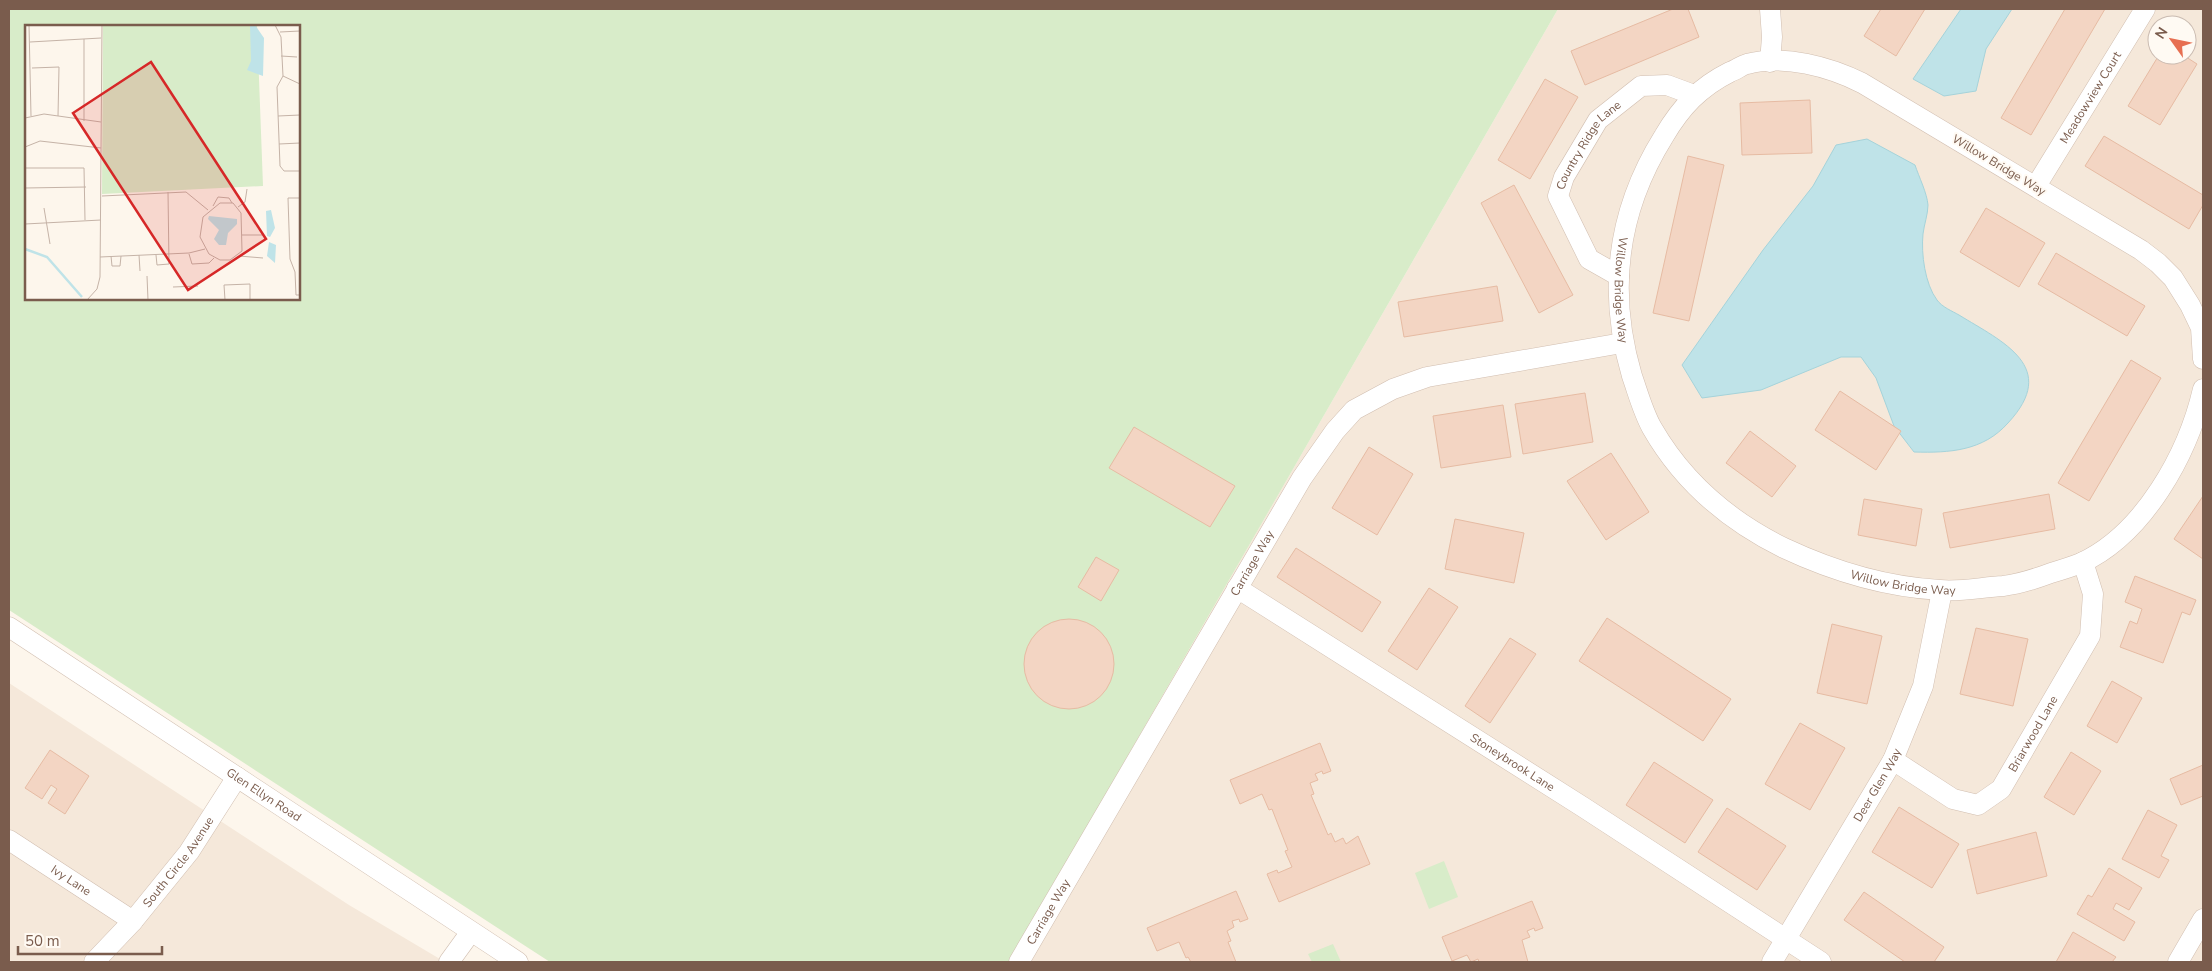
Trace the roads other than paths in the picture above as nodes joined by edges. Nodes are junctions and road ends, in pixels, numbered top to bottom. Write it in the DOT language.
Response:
graph roads {
  1 [pos="1770,9"];
  2 [pos="2145,9"];
  3 [pos="1770,62"];
  4 [pos="1694,95"];
  5 [pos="2036,186"];
  6 [pos="1619,276"];
  7 [pos="2202,328"];
  8 [pos="1622,343"];
  9 [pos="2203,359"];
  10 [pos="2203,389"];
  11 [pos="2083,562"];
  12 [pos="1237,588"];
  13 [pos="1942,590"];
  14 [pos="9,627"];
  15 [pos="1893,760"];
  16 [pos="237,778"];
  17 [pos="9,840"];
  18 [pos="2203,919"];
  19 [pos="134,921"];
  20 [pos="470,933"];
  21 [pos="1786,940"];
  22 [pos="94,962"];
  23 [pos="449,962"];
  24 [pos="518,962"];
  25 [pos="1019,962"];
  26 [pos="1772,962"];
  27 [pos="1821,962"];
  28 [pos="2178,962"];
  1 -- 3 [label="street"];
  2 -- 5 [label="street, Meadowview Court"];
  3 -- 4 [label="street, Willow Bridge Way"];
  3 -- 5 [label="street, Willow Bridge Way"];
  4 -- 6 [label="street, Willow Bridge Way"];
  4 -- 6 [label="street, Country Ridge Lane"];
  5 -- 7 [label="street, Willow Bridge Way"];
  6 -- 8 [label="street, Willow Bridge Way"];
  7 -- 9 [label="street, Willow Bridge Way"];
  8 -- 12 [label="street, Carriage Way"];
  8 -- 13 [label="street, Willow Bridge Way"];
  10 -- 11 [label="street, Willow Bridge Way"];
  11 -- 13 [label="street, Willow Bridge Way"];
  11 -- 15 [label="street, Briarwood Lane"];
  12 -- 21 [label="street, Stoneybrook Lane"];
  12 -- 25 [label="street, Carriage Way"];
  13 -- 15 [label="street, Deer Glen Way"];
  14 -- 16 [label="street, Glen Ellyn Road"];
  15 -- 21 [label="street, Deer Glen Way"];
  16 -- 19 [label="street, South Circle Avenue"];
  16 -- 20 [label="street, Glen Ellyn Road"];
  17 -- 19 [label="street, Ivy Lane"];
  18 -- 28 [label="street"];
  19 -- 22 [label="street, South Circle Avenue"];
  20 -- 23 [label="street"];
  20 -- 24 [label="street, Glen Ellyn Road"];
  21 -- 26 [label="street, Deer Glen Way"];
  21 -- 27 [label="street, Stoneybrook Lane"];
}
